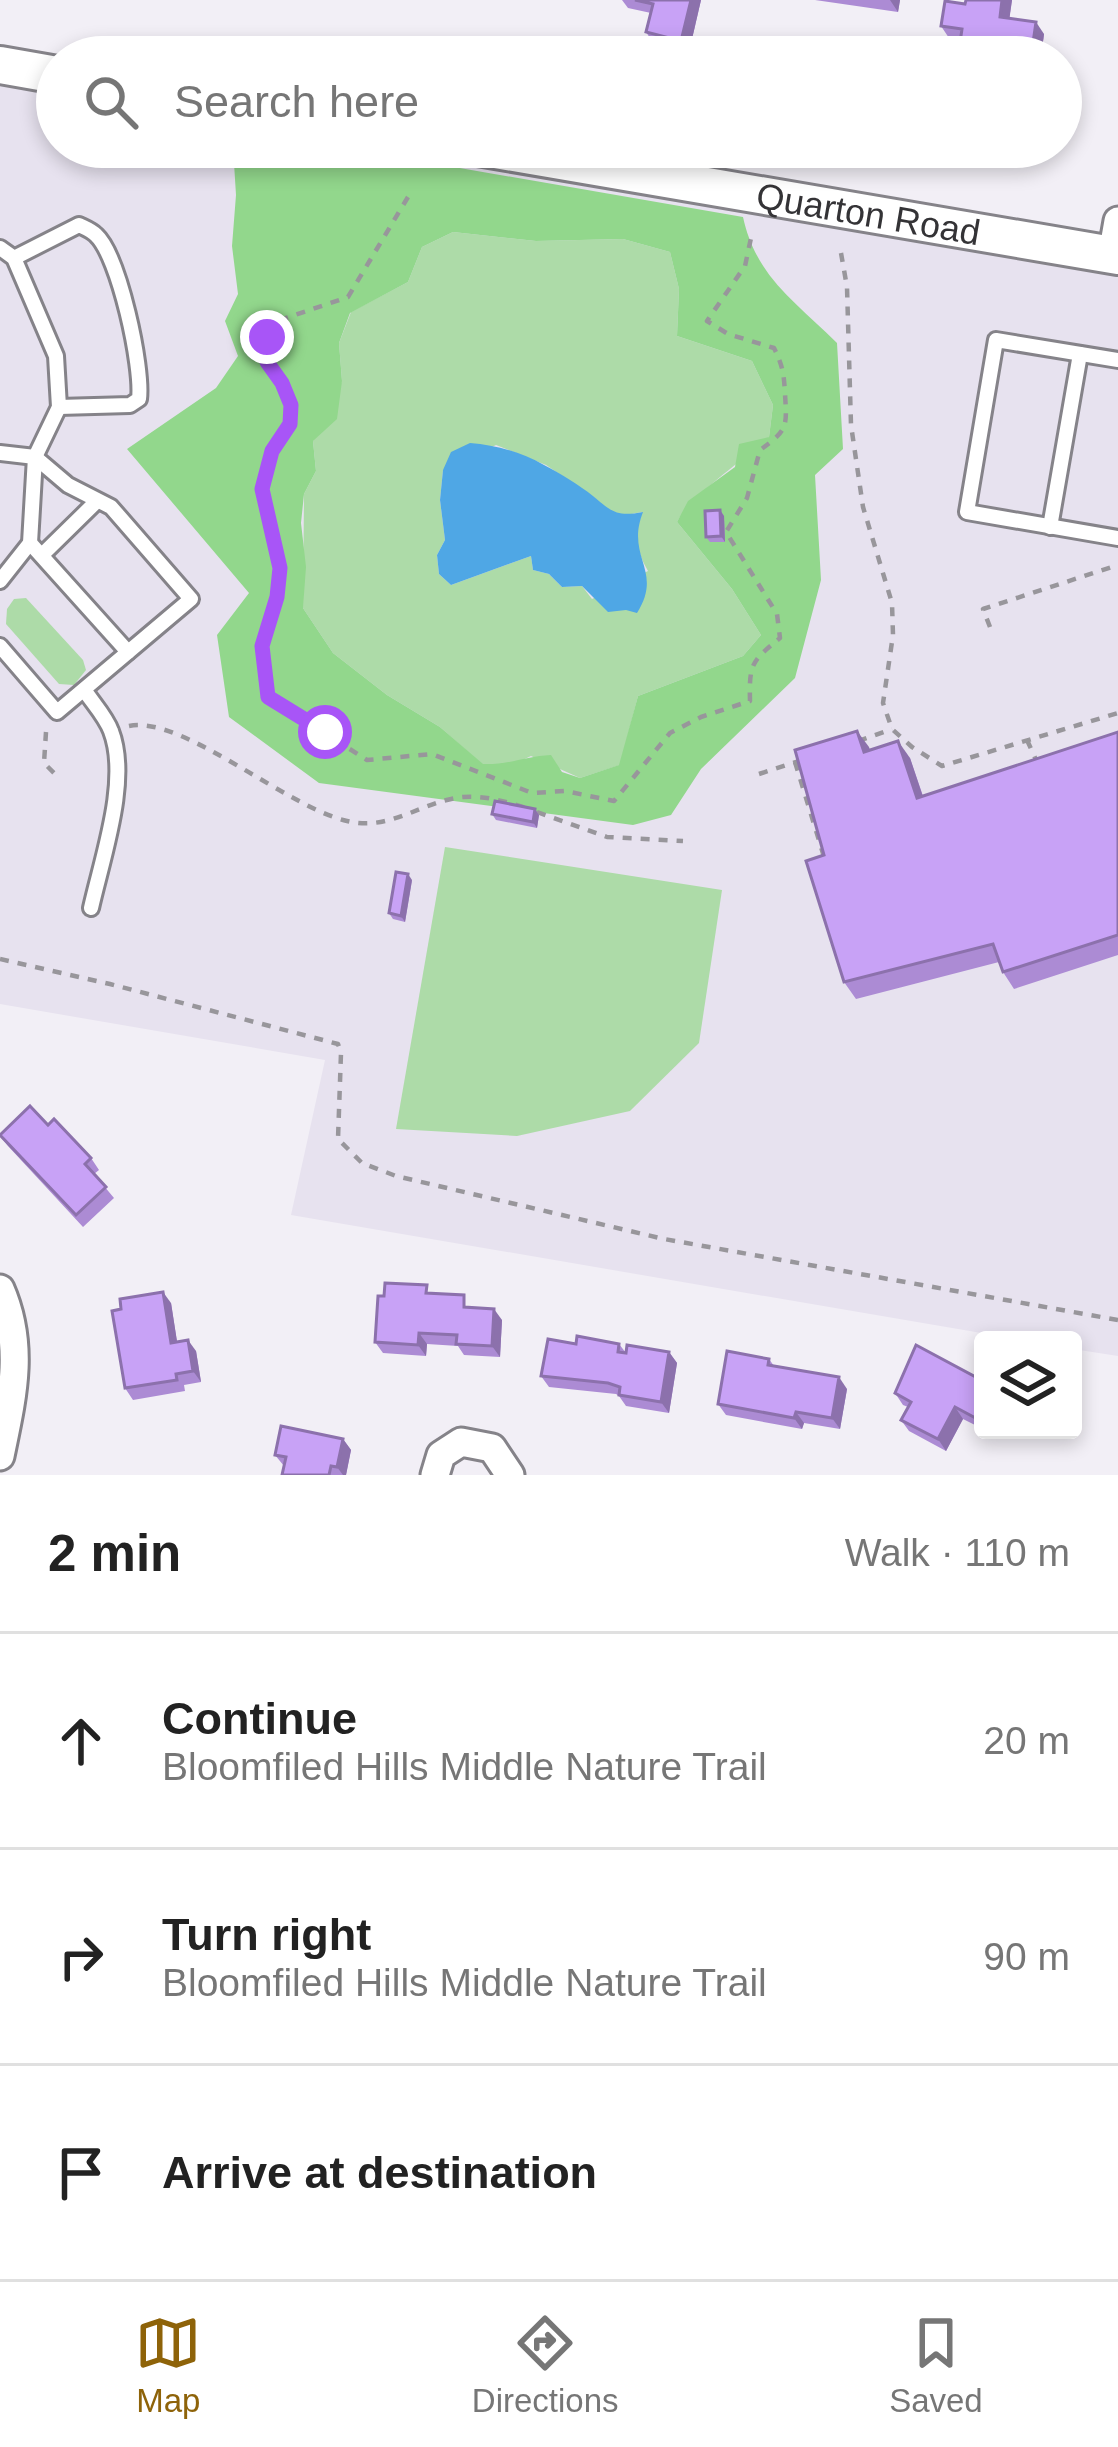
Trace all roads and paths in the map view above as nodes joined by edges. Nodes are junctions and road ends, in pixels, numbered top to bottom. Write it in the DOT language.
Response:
graph roads {
  1 [pos="0,65"];
  2 [pos="36,71"];
  3 [pos="616,168"];
  4 [pos="408,197"];
  5 [pos="751,238"];
  6 [pos="1116,244"];
  7 [pos="0,248"];
  8 [pos="841,254"];
  9 [pos="14,257"];
  10 [pos="1080,354"];
  11 [pos="1118,360"];
  12 [pos="59,407"];
  13 [pos="0,453"];
  14 [pos="35,457"];
  15 [pos="98,500"];
  16 [pos="1050,526"];
  17 [pos="1118,538"];
  18 [pos="30,543"];
  19 [pos="43,554"];
  20 [pos="1118,565"];
  21 [pos="0,581"];
  22 [pos="990,627"];
  23 [pos="0,646"];
  24 [pos="128,652"];
  25 [pos="86,691"];
  26 [pos="57,712"];
  27 [pos="1118,713"];
  28 [pos="892,729"];
  29 [pos="111,730"];
  30 [pos="1027,740"];
  31 [pos="853,742"];
  32 [pos="814,756"];
  33 [pos="795,762"];
  34 [pos="1042,771"];
  35 [pos="759,774"];
  36 [pos="56,776"];
  37 [pos="532,793"];
  38 [pos="530,809"];
  39 [pos="683,841"];
  40 [pos="828,871"];
  41 [pos="91,908"];
  42 [pos="0,959"];
  43 [pos="0,1289"];
  44 [pos="1118,1320"];
  45 [pos="0,1456"];
  46 [pos="435,1475"];
  47 [pos="509,1475"];
  1 -- 2 [label="street"];
  3 -- 6 [label="street, Quarton Road"];
  4 -- 37 [label="path"];
  5 -- 37 [label="path"];
  7 -- 9 [label="lane"];
  8 -- 28 [label="path"];
  9 -- 12 [label="lane"];
  9 -- 12 [label="lane"];
  10 -- 11 [label="lane"];
  10 -- 16 [label="lane"];
  10 -- 16 [label="lane"];
  12 -- 14 [label="lane"];
  13 -- 14 [label="lane"];
  14 -- 15 [label="lane"];
  14 -- 18 [label="lane"];
  15 -- 19 [label="lane"];
  15 -- 24 [label="lane"];
  16 -- 17 [label="lane"];
  18 -- 19 [label="lane"];
  18 -- 21 [label="lane"];
  19 -- 24 [label="lane"];
  20 -- 22 [label="path"];
  23 -- 26 [label="lane"];
  24 -- 25 [label="lane"];
  25 -- 26 [label="lane"];
  25 -- 29 [label="lane"];
  26 -- 36 [label="path"];
  27 -- 30 [label="path"];
  28 -- 30 [label="path"];
  28 -- 31 [label="path"];
  29 -- 38 [label="path"];
  29 -- 41 [label="lane"];
  30 -- 34 [label="path"];
  32 -- 33 [label="path"];
  33 -- 35 [label="path"];
  33 -- 40 [label="path"];
  37 -- 38 [label="path"];
  38 -- 39 [label="path"];
  42 -- 44 [label="path"];
  43 -- 45 [label="street"];
  46 -- 47 [label="street"];
}
